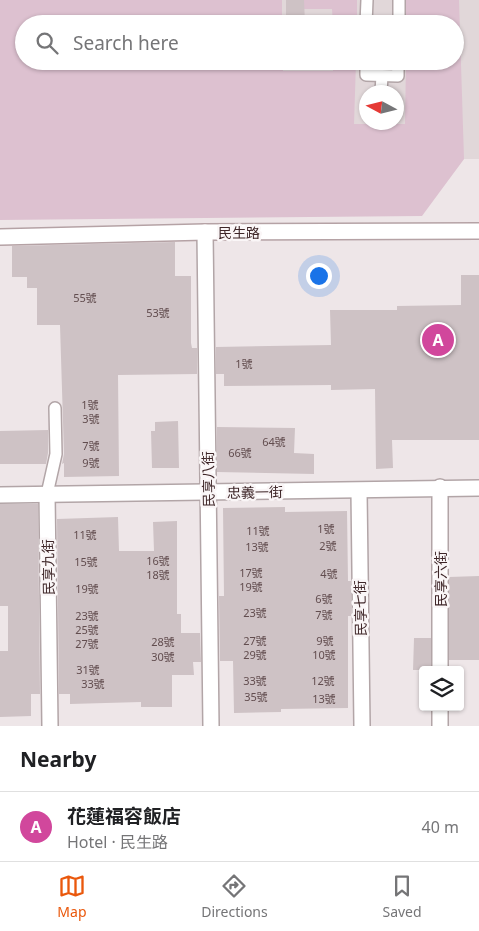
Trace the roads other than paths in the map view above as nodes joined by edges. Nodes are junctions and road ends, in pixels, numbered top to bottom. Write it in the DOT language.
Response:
graph roads {
  1 [pos="366,0"];
  2 [pos="399,0"];
  3 [pos="366,15"];
  4 [pos="399,15"];
  5 [pos="366,70"];
  6 [pos="398,70"];
  7 [pos="382,76"];
  8 [pos="382,85"];
  9 [pos="479,230"];
  10 [pos="205,232"];
  11 [pos="0,237"];
  12 [pos="55,408"];
  13 [pos="440,487"];
  14 [pos="479,488"];
  15 [pos="359,491"];
  16 [pos="209,493"];
  17 [pos="47,494"];
  18 [pos="0,495"];
  19 [pos="440,666"];
  20 [pos="440,711"];
  21 [pos="50,726"];
  22 [pos="211,726"];
  23 [pos="362,726"];
  24 [pos="440,726"];
  1 -- 3 [label="lane"];
  2 -- 4 [label="lane"];
  5 -- 7 [label="lane"];
  6 -- 7 [label="lane"];
  7 -- 8 [label="lane"];
  9 -- 10 [label="street, 民生路"];
  10 -- 11 [label="street, 民生路"];
  10 -- 16 [label="street, 民享八街"];
  12 -- 17 [label="lane, 民享九街"];
  13 -- 14 [label="street, 忠義一街"];
  13 -- 15 [label="street, 忠義一街"];
  13 -- 19 [label="street, 民享六街"];
  15 -- 16 [label="street, 忠義一街"];
  15 -- 23 [label="street, 民享七街"];
  16 -- 17 [label="street, 忠義一街"];
  16 -- 22 [label="street, 民享八街"];
  17 -- 18 [label="street, 忠義一街"];
  17 -- 21 [label="street, 民享九街"];
  20 -- 24 [label="street"];
}
